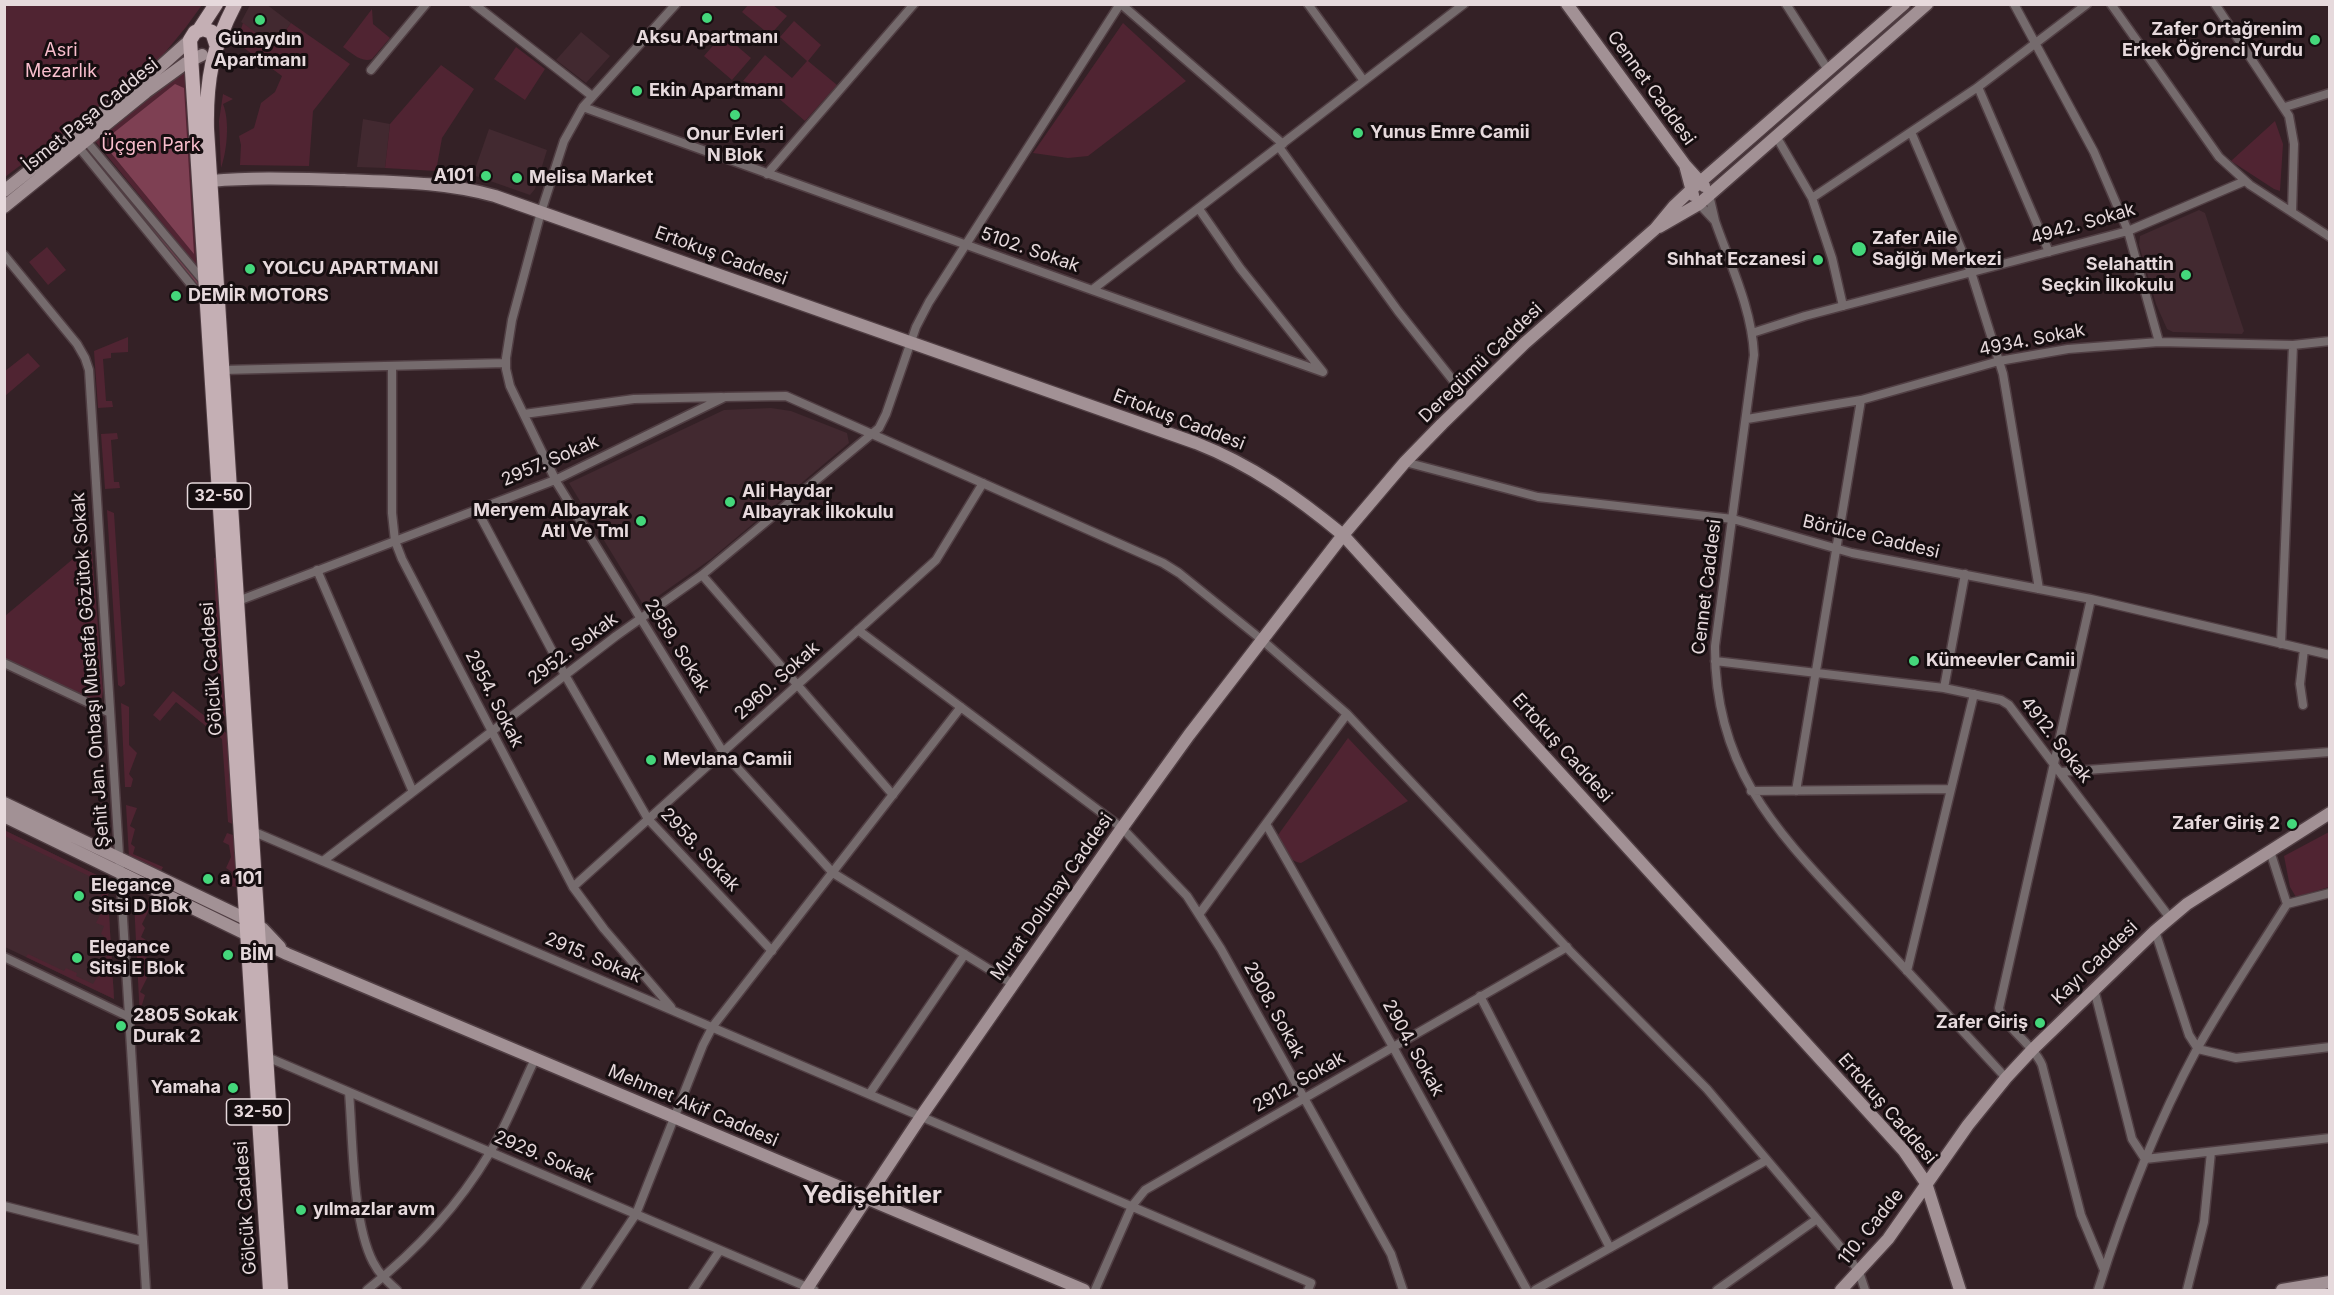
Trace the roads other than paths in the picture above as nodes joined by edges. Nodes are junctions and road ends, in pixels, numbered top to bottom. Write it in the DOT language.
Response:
graph roads {
  1 [pos="216,4"];
  2 [pos="235,4"];
  3 [pos="426,4"];
  4 [pos="474,4"];
  5 [pos="676,4"];
  6 [pos="914,4"];
  7 [pos="1120,4"];
  8 [pos="1308,4"];
  9 [pos="1464,4"];
  10 [pos="1567,4"];
  11 [pos="1786,4"];
  12 [pos="1904,4"];
  13 [pos="1927,4"];
  14 [pos="2014,4"];
  15 [pos="2087,4"];
  16 [pos="2111,4"];
  17 [pos="2215,4"];
  18 [pos="193,38"];
  19 [pos="2036,43"];
  20 [pos="216,46"];
  21 [pos="196,57"];
  22 [pos="371,70"];
  23 [pos="1828,70"];
  24 [pos="1365,81"];
  25 [pos="1978,87"];
  26 [pos="2330,93"];
  27 [pos="592,96"];
  28 [pos="583,107"];
  29 [pos="2285,107"];
  30 [pos="1911,132"];
  31 [pos="1776,136"];
  32 [pos="78,139"];
  33 [pos="1281,145"];
  34 [pos="1684,165"];
  35 [pos="767,174"];
  36 [pos="211,181"];
  37 [pos="1701,181"];
  38 [pos="2245,181"];
  39 [pos="1691,190"];
  40 [pos="4,191"];
  41 [pos="1709,195"];
  42 [pos="1812,198"];
  43 [pos="1699,204"];
  44 [pos="4,207"];
  45 [pos="1199,209"];
  46 [pos="541,212"];
  47 [pos="2292,212"];
  48 [pos="1715,221"];
  49 [pos="1655,229"];
  50 [pos="2128,231"];
  51 [pos="2330,237"];
  52 [pos="965,245"];
  53 [pos="2049,252"];
  54 [pos="4,255"];
  55 [pos="1971,272"];
  56 [pos="1092,290"];
  57 [pos="212,292"];
  58 [pos="1843,306"];
  59 [pos="1752,333"];
  60 [pos="911,341"];
  61 [pos="2330,341"];
  62 [pos="2159,342"];
  63 [pos="2293,345"];
  64 [pos="1999,361"];
  65 [pos="506,363"];
  66 [pos="392,366"];
  67 [pos="223,370"];
  68 [pos="725,398"];
  69 [pos="1467,398"];
  70 [pos="1860,400"];
  71 [pos="524,414"];
  72 [pos="1747,419"];
  73 [pos="873,434"];
  74 [pos="1405,462"];
  75 [pos="555,480"];
  76 [pos="983,483"];
  77 [pos="477,510"];
  78 [pos="1733,519"];
  79 [pos="1343,535"];
  80 [pos="395,541"];
  81 [pos="1837,549"];
  82 [pos="317,570"];
  83 [pos="1965,574"];
  84 [pos="702,575"];
  85 [pos="2039,589"];
  86 [pos="2091,599"];
  87 [pos="238,601"];
  88 [pos="640,619"];
  89 [pos="858,630"];
  90 [pos="1262,640"];
  91 [pos="2281,644"];
  92 [pos="2304,649"];
  93 [pos="2330,655"];
  94 [pos="1715,661"];
  95 [pos="4,663"];
  96 [pos="1816,673"];
  97 [pos="565,675"];
  98 [pos="797,685"];
  99 [pos="1944,688"];
  100 [pos="1974,694"];
  101 [pos="2303,705"];
  102 [pos="961,707"];
  103 [pos="110,713"];
  104 [pos="1347,714"];
  105 [pos="492,731"];
  106 [pos="723,752"];
  107 [pos="2330,752"];
  108 [pos="2054,764"];
  109 [pos="2060,772"];
  110 [pos="1951,789"];
  111 [pos="1751,791"];
  112 [pos="1796,791"];
  113 [pos="413,792"];
  114 [pos="893,795"];
  115 [pos="4,803"];
  116 [pos="2330,813"];
  117 [pos="4,816"];
  118 [pos="648,819"];
  119 [pos="1266,824"];
  120 [pos="1122,828"];
  121 [pos="252,831"];
  122 [pos="2270,850"];
  123 [pos="119,859"];
  124 [pos="323,861"];
  125 [pos="120,872"];
  126 [pos="833,873"];
  127 [pos="573,886"];
  128 [pos="2330,893"];
  129 [pos="2287,904"];
  130 [pos="1200,913"];
  131 [pos="2170,918"];
  132 [pos="253,930"];
  133 [pos="2155,931"];
  134 [pos="1567,947"];
  135 [pos="772,951"];
  136 [pos="965,954"];
  137 [pos="4,957"];
  138 [pos="1906,971"];
  139 [pos="1013,984"];
  140 [pos="2094,989"];
  141 [pos="1480,996"];
  142 [pos="672,1009"];
  143 [pos="129,1017"];
  144 [pos="713,1026"];
  145 [pos="1393,1047"];
  146 [pos="2330,1047"];
  147 [pos="2033,1049"];
  148 [pos="2198,1049"];
  149 [pos="267,1057"];
  150 [pos="536,1059"];
  151 [pos="2006,1077"];
  152 [pos="349,1092"];
  153 [pos="870,1093"];
  154 [pos="1304,1098"];
  155 [pos="922,1115"];
  156 [pos="674,1117"];
  157 [pos="2330,1138"];
  158 [pos="491,1152"];
  159 [pos="2211,1152"];
  160 [pos="2145,1159"];
  161 [pos="1767,1160"];
  162 [pos="1926,1184"];
  163 [pos="867,1198"];
  164 [pos="4,1206"];
  165 [pos="1132,1206"];
  166 [pos="636,1214"];
  167 [pos="1817,1219"];
  168 [pos="142,1241"];
  169 [pos="1610,1248"];
  170 [pos="720,1250"];
  171 [pos="2104,1270"];
  172 [pos="1859,1272"];
  173 [pos="384,1277"];
  174 [pos="2330,1281"];
  175 [pos="1309,1287"];
  176 [pos="2300,1288"];
  177 [pos="810,1289"];
  178 [pos="146,1290"];
  179 [pos="270,1290"];
  180 [pos="282,1290"];
  181 [pos="367,1290"];
  182 [pos="397,1290"];
  183 [pos="585,1290"];
  184 [pos="693,1290"];
  185 [pos="1084,1290"];
  186 [pos="1095,1290"];
  187 [pos="1403,1290"];
  188 [pos="1527,1290"];
  189 [pos="1535,1290"];
  190 [pos="1717,1290"];
  191 [pos="1841,1290"];
  192 [pos="1865,1290"];
  193 [pos="1960,1290"];
  194 [pos="2098,1290"];
  195 [pos="2187,1290"];
  196 [pos="2282,1290"];
  1 -- 18 [label="main road"];
  2 -- 20 [label="main road, Gölcük Caddesi"];
  3 -- 22 [label="street"];
  4 -- 27 [label="street"];
  5 -- 27 [label="street, 2959. Sokak"];
  6 -- 35 [label="street"];
  7 -- 33 [label="street"];
  7 -- 52 [label="street, 2952. Sokak"];
  8 -- 24 [label="street"];
  9 -- 24 [label="street, 5102. Sokak"];
  10 -- 34 [label="main road, Cennet Caddesi"];
  11 -- 23 [label="street"];
  12 -- 23 [label="main road, Deregümü Caddesi"];
  13 -- 31 [label="main road, Deregümü Caddesi"];
  14 -- 19 [label="street"];
  15 -- 19 [label="street"];
  16 -- 38 [label="street"];
  17 -- 29 [label="street"];
  18 -- 20 [label="main road"];
  18 -- 21 [label="main road, Gölcük Caddesi / 32-50"];
  18 -- 32 [label="main road, İsmet Paşa Caddesi"];
  19 -- 25 [label="street"];
  19 -- 50 [label="street"];
  20 -- 21 [label="main road"];
  20 -- 36 [label="main road, Gölcük Caddesi"];
  21 -- 32 [label="main road, İsmet Paşa Caddesi"];
  21 -- 57 [label="main road, Gölcük Caddesi / 32-50"];
  23 -- 37 [label="main road, Deregümü Caddesi"];
  24 -- 33 [label="street, 5102. Sokak"];
  25 -- 30 [label="street"];
  25 -- 53 [label="street"];
  26 -- 29 [label="street"];
  27 -- 28 [label="street, 2959. Sokak"];
  28 -- 35 [label="street, 5102. Sokak"];
  28 -- 46 [label="street, 2959. Sokak"];
  29 -- 47 [label="street"];
  30 -- 42 [label="street"];
  30 -- 55 [label="street"];
  31 -- 41 [label="main road, Deregümü Caddesi"];
  31 -- 42 [label="street"];
  32 -- 40 [label="main road, İsmet Paşa Caddesi"];
  32 -- 44 [label="main road, İsmet Paşa Caddesi"];
  32 -- 57 [label="street"];
  32 -- 57 [label="street"];
  33 -- 45 [label="street, 5102. Sokak"];
  33 -- 69 [label="street"];
  34 -- 37 [label="main road, Cennet Caddesi"];
  34 -- 39 [label="main road, Cennet Caddesi"];
  35 -- 52 [label="street, 5102. Sokak"];
  36 -- 46 [label="main road, Ertokuş Caddesi"];
  36 -- 57 [label="main road, Gölcük Caddesi"];
  37 -- 39 [label="main road, Deregümü Caddesi"];
  37 -- 41 [label="main road, Cennet Caddesi"];
  38 -- 47 [label="street"];
  38 -- 50 [label="street, 4942. Sokak"];
  39 -- 43 [label="main road, Cennet Caddesi"];
  39 -- 49 [label="main road, Deregümü Caddesi"];
  41 -- 43 [label="main road, Deregümü Caddesi"];
  41 -- 48 [label="street, Cennet Caddesi"];
  42 -- 58 [label="street"];
  43 -- 48 [label="street, Cennet Caddesi"];
  43 -- 49 [label="main road, Deregümü Caddesi"];
  45 -- 56 [label="street, 5102. Sokak"];
  45 -- 56 [label="street"];
  46 -- 60 [label="main road, Ertokuş Caddesi"];
  46 -- 65 [label="street, 2959. Sokak"];
  47 -- 51 [label="street"];
  48 -- 59 [label="street, Cennet Caddesi"];
  49 -- 69 [label="main road, Deregümü Caddesi"];
  50 -- 53 [label="street, 4942. Sokak"];
  50 -- 62 [label="street"];
  52 -- 56 [label="street, 5102. Sokak"];
  52 -- 60 [label="street, 2952. Sokak"];
  53 -- 55 [label="street, 4942. Sokak"];
  54 -- 103 [label="street, Şehit Jan. Onbaşı Mustafa Gözütok Sokak"];
  55 -- 58 [label="street, 4942. Sokak"];
  55 -- 64 [label="street"];
  57 -- 67 [label="main road, Gölcük Caddesi"];
  57 -- 132 [label="main road, Gölcük Caddesi / 32-50"];
  58 -- 59 [label="street, 4942. Sokak"];
  59 -- 72 [label="street, Cennet Caddesi"];
  60 -- 73 [label="street, 2952. Sokak"];
  60 -- 79 [label="main road, Ertokuş Caddesi"];
  61 -- 63 [label="street, 4934. Sokak"];
  62 -- 63 [label="street, 4934. Sokak"];
  62 -- 64 [label="street, 4934. Sokak"];
  63 -- 91 [label="street"];
  64 -- 70 [label="street, 4934. Sokak"];
  64 -- 85 [label="street"];
  65 -- 66 [label="street"];
  65 -- 71 [label="street, 2959. Sokak"];
  66 -- 67 [label="street"];
  66 -- 80 [label="street, 2954. Sokak"];
  67 -- 87 [label="main road, Gölcük Caddesi / 32-50"];
  68 -- 71 [label="street"];
  68 -- 73 [label="street, 2957. Sokak"];
  68 -- 75 [label="street, 2957. Sokak"];
  69 -- 74 [label="main road, Deregümü Caddesi"];
  70 -- 72 [label="street, 4934. Sokak"];
  70 -- 81 [label="street"];
  71 -- 75 [label="street, 2959. Sokak"];
  72 -- 78 [label="street, Cennet Caddesi"];
  73 -- 76 [label="street, 2957. Sokak"];
  73 -- 84 [label="street, 2952. Sokak"];
  74 -- 78 [label="street, Börülce Caddesi"];
  74 -- 79 [label="main road, Deregümü Caddesi"];
  75 -- 77 [label="street, 2957. Sokak"];
  75 -- 88 [label="street, 2959. Sokak"];
  76 -- 89 [label="street, 2960. Sokak"];
  76 -- 90 [label="street, 2957. Sokak"];
  77 -- 80 [label="street, 2957. Sokak"];
  77 -- 97 [label="street, 2958. Sokak"];
  78 -- 81 [label="street, Börülce Caddesi"];
  78 -- 94 [label="street, Cennet Caddesi"];
  79 -- 90 [label="main road, Murat Dolunay Caddesi"];
  79 -- 162 [label="main road, Ertokuş Caddesi"];
  80 -- 82 [label="street, 2957. Sokak"];
  80 -- 105 [label="street, 2954. Sokak"];
  81 -- 83 [label="street, Börülce Caddesi"];
  81 -- 96 [label="street"];
  82 -- 87 [label="street, 2957. Sokak"];
  82 -- 113 [label="street"];
  83 -- 85 [label="street, Börülce Caddesi"];
  83 -- 99 [label="street"];
  84 -- 88 [label="street, 2952. Sokak"];
  84 -- 98 [label="street"];
  85 -- 86 [label="street, Börülce Caddesi"];
  86 -- 91 [label="street, Börülce Caddesi"];
  86 -- 108 [label="street"];
  87 -- 121 [label="main road, Gölcük Caddesi / 32-50"];
  88 -- 97 [label="street, 2952. Sokak"];
  88 -- 106 [label="street, 2959. Sokak"];
  89 -- 98 [label="street, 2960. Sokak"];
  89 -- 102 [label="street, 2908. Sokak"];
  90 -- 104 [label="street, 2957. Sokak"];
  90 -- 120 [label="main road, Murat Dolunay Caddesi"];
  91 -- 92 [label="street, Börülce Caddesi"];
  92 -- 93 [label="street, Börülce Caddesi"];
  92 -- 101 [label="street"];
  94 -- 96 [label="street, 4912. Sokak"];
  94 -- 111 [label="street, Cennet Caddesi"];
  95 -- 103 [label="street"];
  96 -- 99 [label="street, 4912. Sokak"];
  96 -- 112 [label="street"];
  97 -- 105 [label="street, 2952. Sokak"];
  97 -- 118 [label="street, 2958. Sokak"];
  98 -- 106 [label="street, 2960. Sokak"];
  98 -- 114 [label="street"];
  99 -- 100 [label="street, 4912. Sokak"];
  100 -- 108 [label="street, 4912. Sokak"];
  100 -- 110 [label="street"];
  102 -- 114 [label="street"];
  102 -- 120 [label="street, 2908. Sokak"];
  103 -- 123 [label="street, Şehit Jan. Onbaşı Mustafa Gözütok Sokak"];
  104 -- 119 [label="street"];
  104 -- 134 [label="street, 2957. Sokak"];
  105 -- 113 [label="street, 2952. Sokak"];
  105 -- 127 [label="street, 2954. Sokak"];
  106 -- 118 [label="street, 2960. Sokak"];
  106 -- 126 [label="street, 2959. Sokak"];
  107 -- 109 [label="street"];
  108 -- 109 [label="street, 4912. Sokak"];
  108 -- 147 [label="street"];
  109 -- 131 [label="street, 4912. Sokak"];
  110 -- 112 [label="street"];
  110 -- 138 [label="street"];
  111 -- 112 [label="street"];
  111 -- 138 [label="street, Cennet Caddesi"];
  113 -- 124 [label="street, 2952. Sokak"];
  114 -- 126 [label="street"];
  115 -- 123 [label="main road, Mehmet Akif Caddesi"];
  116 -- 122 [label="main road, Kayı Caddesi"];
  117 -- 125 [label="main road, Mehmet Akif Caddesi"];
  118 -- 127 [label="street, 2960. Sokak"];
  118 -- 135 [label="street, 2958. Sokak"];
  119 -- 130 [label="street"];
  119 -- 145 [label="street, 2904. Sokak"];
  120 -- 130 [label="street, 2908. Sokak"];
  120 -- 139 [label="main road, Murat Dolunay Caddesi"];
  121 -- 124 [label="street, 2915. Sokak"];
  121 -- 132 [label="main road, Gölcük Caddesi / 32-50"];
  122 -- 129 [label="street"];
  122 -- 131 [label="main road, Kayı Caddesi"];
  123 -- 125 [label="street, Şehit Jan. Onbaşı Mustafa Gözütok Sokak"];
  123 -- 132 [label="main road, Mehmet Akif Caddesi"];
  124 -- 142 [label="street, 2915. Sokak"];
  125 -- 132 [label="main road, Mehmet Akif Caddesi"];
  125 -- 143 [label="street, Şehit Jan. Onbaşı Mustafa Gözütok Sokak"];
  126 -- 135 [label="street"];
  126 -- 136 [label="street, 2959. Sokak"];
  127 -- 142 [label="street, 2954. Sokak"];
  128 -- 129 [label="street"];
  129 -- 148 [label="street"];
  130 -- 154 [label="street, 2908. Sokak"];
  131 -- 133 [label="main road, Kayı Caddesi"];
  132 -- 149 [label="main road, Gölcük Caddesi / 32-50"];
  132 -- 150 [label="main road, Mehmet Akif Caddesi"];
  132 -- 179 [label="main road, Gölcük Caddesi / 32-50"];
  133 -- 140 [label="main road, Kayı Caddesi"];
  133 -- 148 [label="street"];
  134 -- 141 [label="street, 2912. Sokak"];
  134 -- 161 [label="street, 2957. Sokak"];
  135 -- 144 [label="street"];
  136 -- 139 [label="street, 2959. Sokak"];
  136 -- 153 [label="street"];
  137 -- 143 [label="street"];
  138 -- 151 [label="street, Cennet Caddesi"];
  139 -- 155 [label="main road, Murat Dolunay Caddesi"];
  140 -- 147 [label="main road, Kayı Caddesi"];
  140 -- 160 [label="street"];
  141 -- 145 [label="street, 2912. Sokak"];
  141 -- 169 [label="street"];
  142 -- 144 [label="street, 2915. Sokak"];
  143 -- 168 [label="street, Şehit Jan. Onbaşı Mustafa Gözütok Sokak"];
  144 -- 153 [label="street, 2915. Sokak"];
  144 -- 156 [label="street"];
  145 -- 154 [label="street, 2912. Sokak"];
  145 -- 188 [label="street, 2904. Sokak"];
  146 -- 148 [label="street"];
  147 -- 151 [label="main road, Kayı Caddesi"];
  147 -- 171 [label="street"];
  148 -- 160 [label="street"];
  149 -- 152 [label="street, 2929. Sokak"];
  149 -- 180 [label="main road, Gölcük Caddesi / 32-50"];
  150 -- 156 [label="main road, Mehmet Akif Caddesi"];
  150 -- 158 [label="street"];
  151 -- 162 [label="main road, Kayı Caddesi"];
  152 -- 158 [label="street, 2929. Sokak"];
  152 -- 173 [label="street"];
  153 -- 155 [label="street, 2915. Sokak"];
  154 -- 165 [label="street, 2912. Sokak"];
  154 -- 187 [label="street, 2908. Sokak"];
  155 -- 163 [label="main road, Murat Dolunay Caddesi"];
  155 -- 165 [label="street, 2915. Sokak"];
  156 -- 163 [label="main road, Mehmet Akif Caddesi"];
  156 -- 166 [label="street"];
  157 -- 159 [label="street"];
  158 -- 166 [label="street, 2929. Sokak"];
  158 -- 173 [label="street"];
  159 -- 160 [label="street"];
  159 -- 195 [label="street"];
  160 -- 171 [label="street"];
  161 -- 167 [label="street, 2957. Sokak"];
  161 -- 169 [label="street"];
  162 -- 172 [label="main road, 110. Cadde"];
  162 -- 193 [label="main road, Ertokuş Caddesi"];
  163 -- 177 [label="main road, Murat Dolunay Caddesi"];
  163 -- 185 [label="main road, Mehmet Akif Caddesi"];
  164 -- 168 [label="street"];
  165 -- 175 [label="street, 2915. Sokak"];
  165 -- 186 [label="street, 2912. Sokak"];
  166 -- 170 [label="street, 2929. Sokak"];
  166 -- 183 [label="street"];
  167 -- 172 [label="street, 2957. Sokak"];
  167 -- 190 [label="street"];
  168 -- 178 [label="street, Şehit Jan. Onbaşı Mustafa Gözütok Sokak"];
  169 -- 189 [label="street"];
  170 -- 177 [label="street, 2929. Sokak"];
  170 -- 184 [label="street"];
  171 -- 194 [label="street"];
  172 -- 191 [label="main road, 110. Cadde"];
  172 -- 192 [label="street, 2957. Sokak"];
  173 -- 181 [label="street"];
  173 -- 182 [label="street"];
  174 -- 176 [label="main road"];
  176 -- 196 [label="main road"];
}
